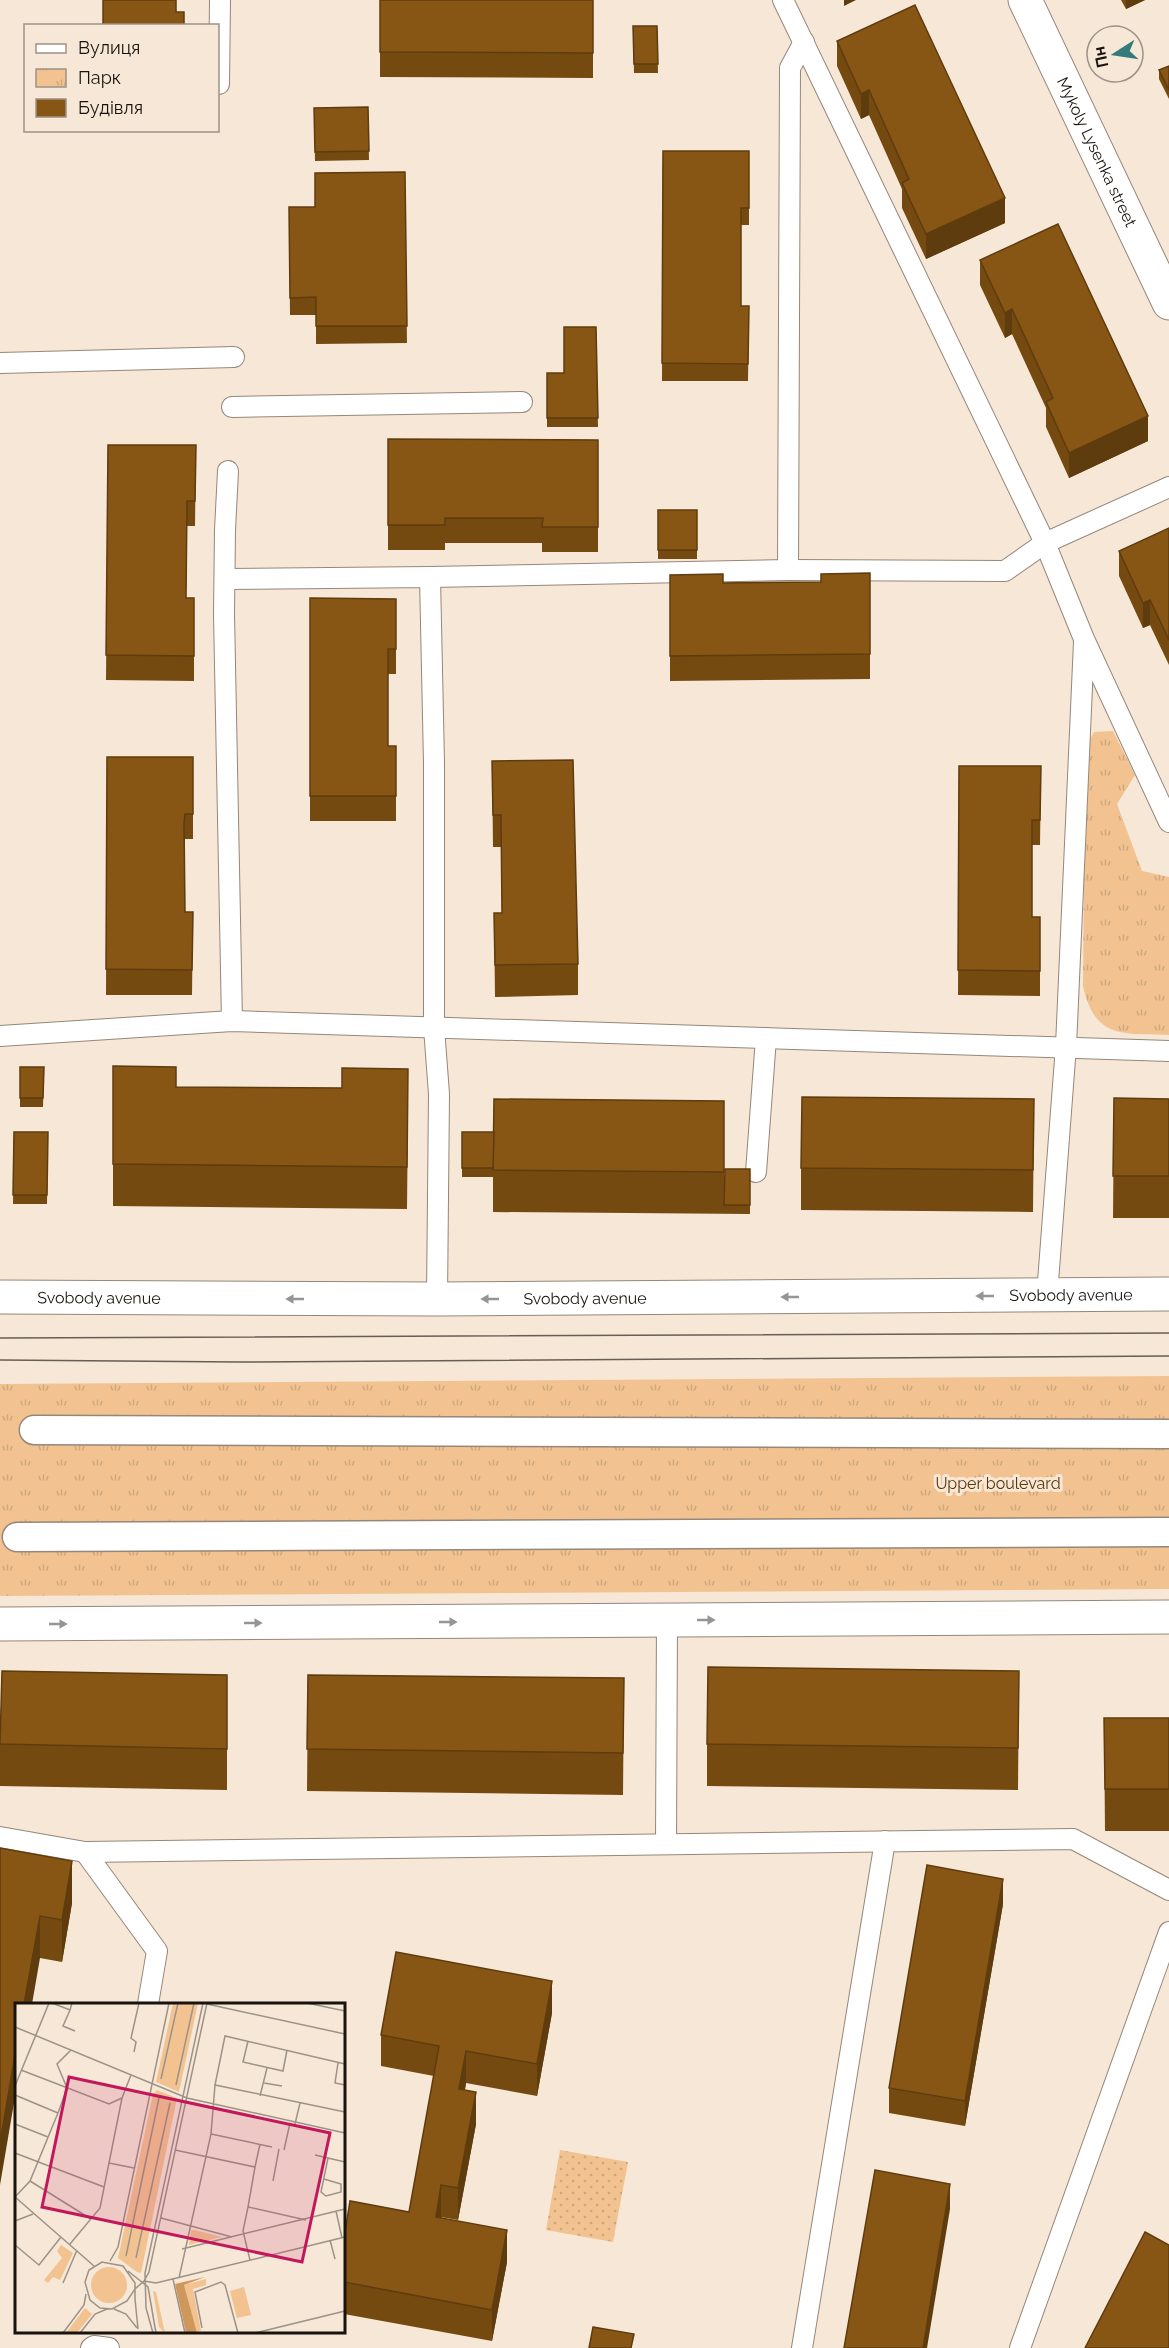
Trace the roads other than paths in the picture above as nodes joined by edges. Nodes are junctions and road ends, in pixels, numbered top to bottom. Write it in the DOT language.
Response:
graph roads {
  1 [pos="220,0"];
  2 [pos="783,0"];
  3 [pos="1025,0"];
  4 [pos="804,42"];
  5 [pos="219,84"];
  6 [pos="1169,303"];
  7 [pos="234,357"];
  8 [pos="0,363"];
  9 [pos="522,402"];
  10 [pos="232,407"];
  11 [pos="228,471"];
  12 [pos="1169,487"];
  13 [pos="1045,543"];
  14 [pos="788,570"];
  15 [pos="430,577"];
  16 [pos="225,579"];
  17 [pos="1084,639"];
  18 [pos="1169,822"];
  19 [pos="232,1021"];
  20 [pos="434,1028"];
  21 [pos="0,1036"];
  22 [pos="766,1038"];
  23 [pos="1066,1046"];
  24 [pos="1169,1051"];
  25 [pos="756,1172"];
  26 [pos="1169,1294"];
  27 [pos="1047,1295"];
  28 [pos="0,1297"];
  29 [pos="436,1299"];
  30 [pos="34,1430"];
  31 [pos="1169,1434"];
  32 [pos="1169,1532"];
  33 [pos="17,1537"];
  34 [pos="1169,1617"];
  35 [pos="667,1620"];
  36 [pos="0,1624"];
  37 [pos="0,1837"];
  38 [pos="885,1841"];
  39 [pos="666,1844"];
  40 [pos="85,1852"];
  41 [pos="1169,1890"];
  42 [pos="1169,1932"];
  43 [pos="148,2003"];
  44 [pos="802,2348"];
  45 [pos="1020,2348"];
  1 -- 5 [label="lane"];
  2 -- 4 [label="lane"];
  3 -- 6 [label="main road, Mykoly Lysenka street"];
  4 -- 13 [label="lane"];
  4 -- 14 [label="lane"];
  7 -- 8 [label="lane"];
  9 -- 10 [label="lane"];
  11 -- 16 [label="lane"];
  12 -- 13 [label="lane"];
  13 -- 14 [label="lane"];
  13 -- 17 [label="lane"];
  14 -- 15 [label="lane"];
  15 -- 16 [label="lane"];
  15 -- 20 [label="lane"];
  16 -- 19 [label="lane"];
  17 -- 18 [label="lane"];
  17 -- 23 [label="lane"];
  19 -- 20 [label="lane"];
  19 -- 21 [label="lane"];
  20 -- 22 [label="lane"];
  20 -- 29 [label="lane"];
  22 -- 23 [label="lane"];
  22 -- 25 [label="lane"];
  23 -- 24 [label="lane"];
  23 -- 27 [label="lane"];
  26 -- 27 [label="main road, Svobody avenue"];
  27 -- 29 [label="main road, Svobody avenue, one-way"];
  29 -- 28 [label="main road, Svobody avenue, one-way"];
  30 -- 31 [label="street"];
  32 -- 33 [label="street"];
  35 -- 34 [label="main road, one-way"];
  36 -- 35 [label="main road, one-way"];
  35 -- 39 [label="lane"];
  37 -- 40 [label="lane"];
  38 -- 39 [label="lane"];
  38 -- 41 [label="lane"];
  38 -- 44 [label="lane"];
  39 -- 40 [label="lane"];
  40 -- 43 [label="lane"];
  42 -- 45 [label="lane"];
}
